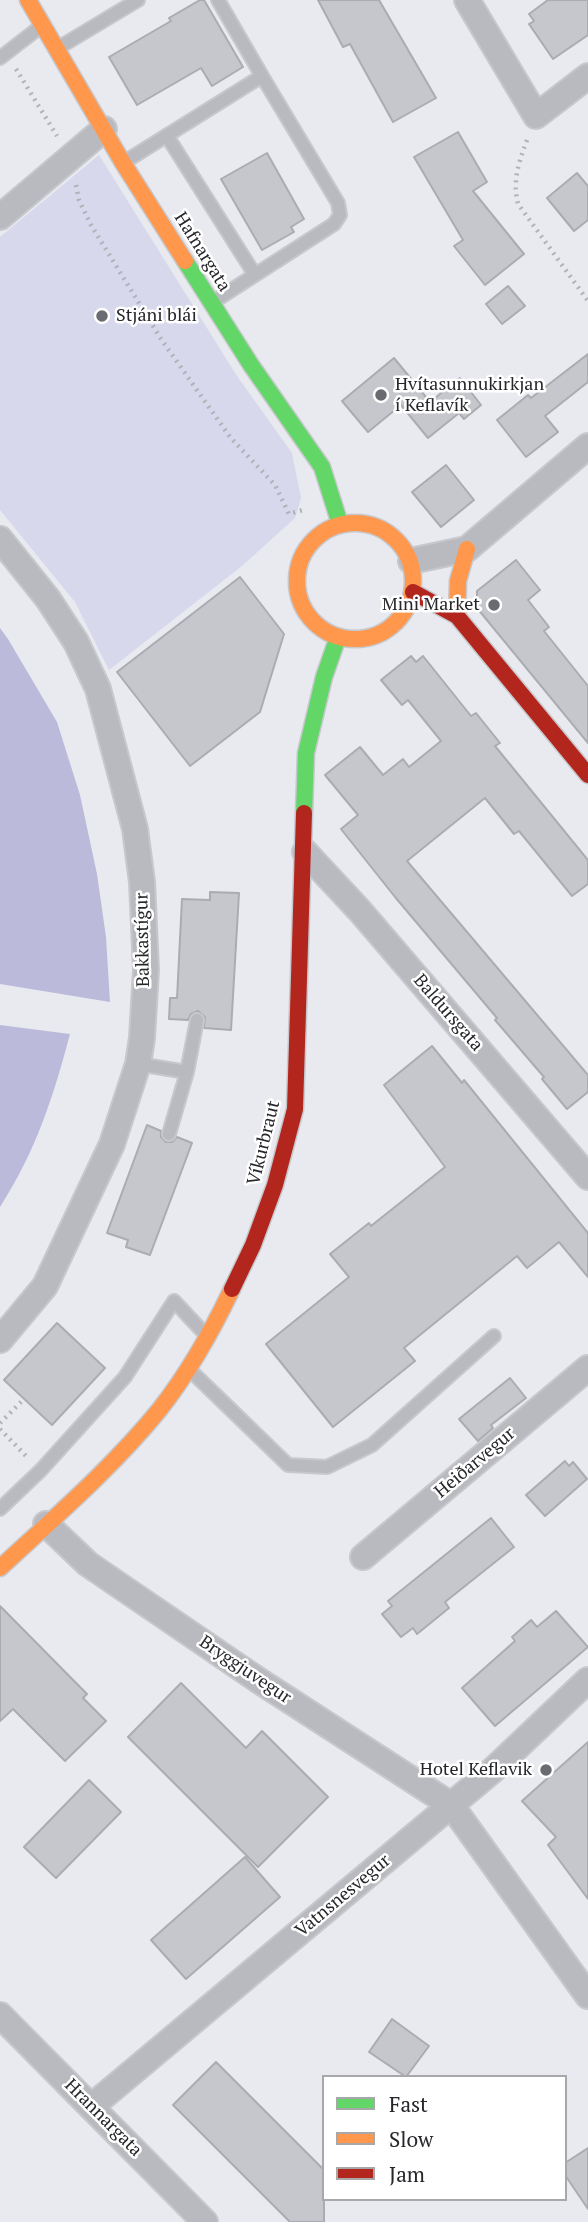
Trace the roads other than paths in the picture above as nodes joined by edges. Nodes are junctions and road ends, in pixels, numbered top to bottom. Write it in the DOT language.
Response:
graph roads {
  1 [pos="28,0"];
  2 [pos="138,0"];
  3 [pos="218,0"];
  4 [pos="467,0"];
  5 [pos="43,25"];
  6 [pos="58,48"];
  7 [pos="3,55"];
  8 [pos="262,76"];
  9 [pos="588,76"];
  10 [pos="104,129"];
  11 [pos="167,136"];
  12 [pos="123,163"];
  13 [pos="0,217"];
  14 [pos="255,275"];
  15 [pos="212,303"];
  16 [pos="588,446"];
  17 [pos="340,524"];
  18 [pos="0,539"];
  19 [pos="467,548"];
  20 [pos="411,561"];
  21 [pos="413,592"];
  22 [pos="457,616"];
  23 [pos="338,637"];
  24 [pos="588,775"];
  25 [pos="305,852"];
  26 [pos="197,1020"];
  27 [pos="138,1064"];
  28 [pos="187,1072"];
  29 [pos="169,1133"];
  30 [pos="588,1177"];
  31 [pos="207,1336"];
  32 [pos="494,1336"];
  33 [pos="0,1340"];
  34 [pos="588,1368"];
  35 [pos="189,1369"];
  36 [pos="0,1508"];
  37 [pos="46,1524"];
  38 [pos="363,1557"];
  39 [pos="0,1568"];
  40 [pos="588,1680"];
  41 [pos="451,1805"];
  42 [pos="588,1996"];
  43 [pos="0,2015"];
  44 [pos="92,2106"];
  45 [pos="205,2222"];
  1 -- 5 [label="street, Hafnargata"];
  2 -- 6 [label="lane"];
  3 -- 8 [label="lane"];
  4 -- 9 [label="street"];
  5 -- 6 [label="street, Hafnargata"];
  5 -- 7 [label="lane"];
  6 -- 10 [label="street, Hafnargata"];
  8 -- 11 [label="lane"];
  8 -- 14 [label="lane"];
  10 -- 12 [label="street, Hafnargata"];
  10 -- 13 [label="street"];
  11 -- 12 [label="lane"];
  11 -- 14 [label="lane"];
  12 -- 15 [label="street, Hafnargata"];
  14 -- 15 [label="lane"];
  15 -- 17 [label="street, Hafnargata"];
  16 -- 19 [label="street"];
  17 -- 20 [label="street"];
  17 -- 23 [label="street"];
  18 -- 27 [label="street, Bakkastígur"];
  19 -- 20 [label="street"];
  19 -- 22 [label="street"];
  20 -- 21 [label="street"];
  21 -- 22 [label="street"];
  21 -- 23 [label="street"];
  22 -- 24 [label="street"];
  23 -- 25 [label="street, Víkurbraut"];
  25 -- 30 [label="street, Baldursgata"];
  25 -- 31 [label="street, Víkurbraut"];
  26 -- 28 [label="lane"];
  27 -- 28 [label="lane"];
  27 -- 33 [label="street, Bakkastígur"];
  28 -- 29 [label="lane"];
  31 -- 35 [label="street, Víkurbraut"];
  31 -- 36 [label="lane"];
  32 -- 35 [label="lane"];
  34 -- 38 [label="street, Heiðarvegur"];
  35 -- 37 [label="street, Víkurbraut"];
  37 -- 39 [label="street, Víkurbraut"];
  37 -- 41 [label="street, Bryggjuvegur"];
  40 -- 41 [label="street, Vatnsnesvegur"];
  41 -- 42 [label="street"];
  41 -- 44 [label="street, Vatnsnesvegur"];
  43 -- 44 [label="street, Hrannargata"];
  44 -- 45 [label="street, Hrannargata"];
}
